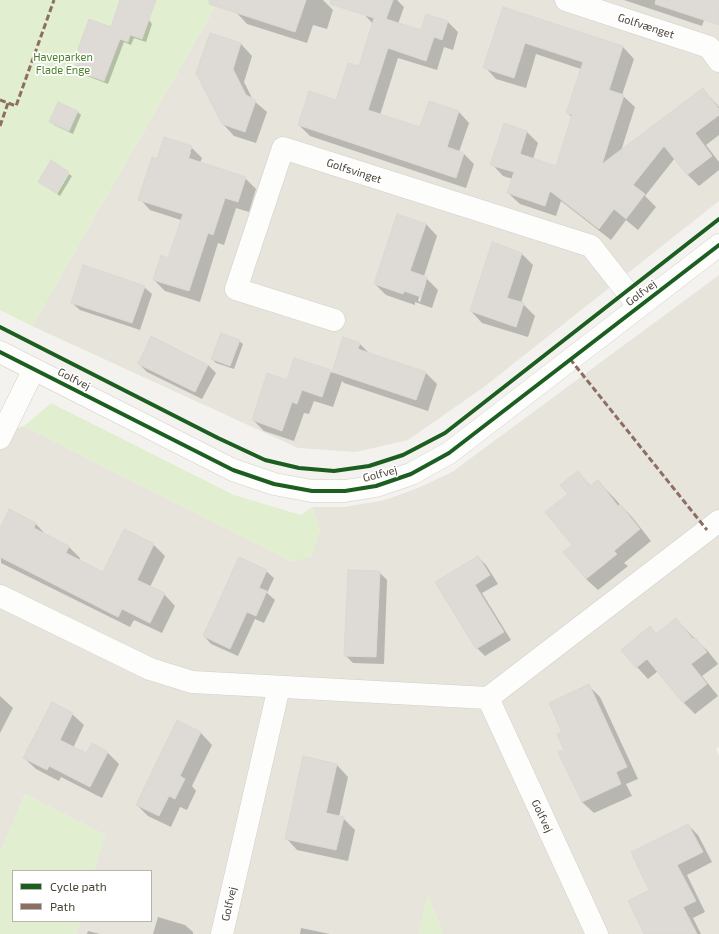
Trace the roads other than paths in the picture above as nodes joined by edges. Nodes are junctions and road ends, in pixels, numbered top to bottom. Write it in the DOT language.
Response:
graph roads {
  1 [pos="566,0"];
  2 [pos="719,61"];
  3 [pos="719,245"];
  4 [pos="638,306"];
  5 [pos="334,320"];
  6 [pos="0,352"];
  7 [pos="34,369"];
  8 [pos="0,438"];
  9 [pos="719,521"];
  10 [pos="0,596"];
  11 [pos="279,687"];
  12 [pos="488,698"];
  13 [pos="222,934"];
  14 [pos="597,934"];
  1 -- 2 [label="street, Golfvænget"];
  3 -- 4 [label="street, Golfvej"];
  4 -- 5 [label="street, Golfsvinget"];
  4 -- 7 [label="street, Golfvej"];
  6 -- 7 [label="street, Golfvej"];
  7 -- 8 [label="street"];
  9 -- 12 [label="street"];
  10 -- 11 [label="street"];
  11 -- 12 [label="street"];
  11 -- 13 [label="street, Golfvej"];
  12 -- 14 [label="street, Golfvej"];
}
